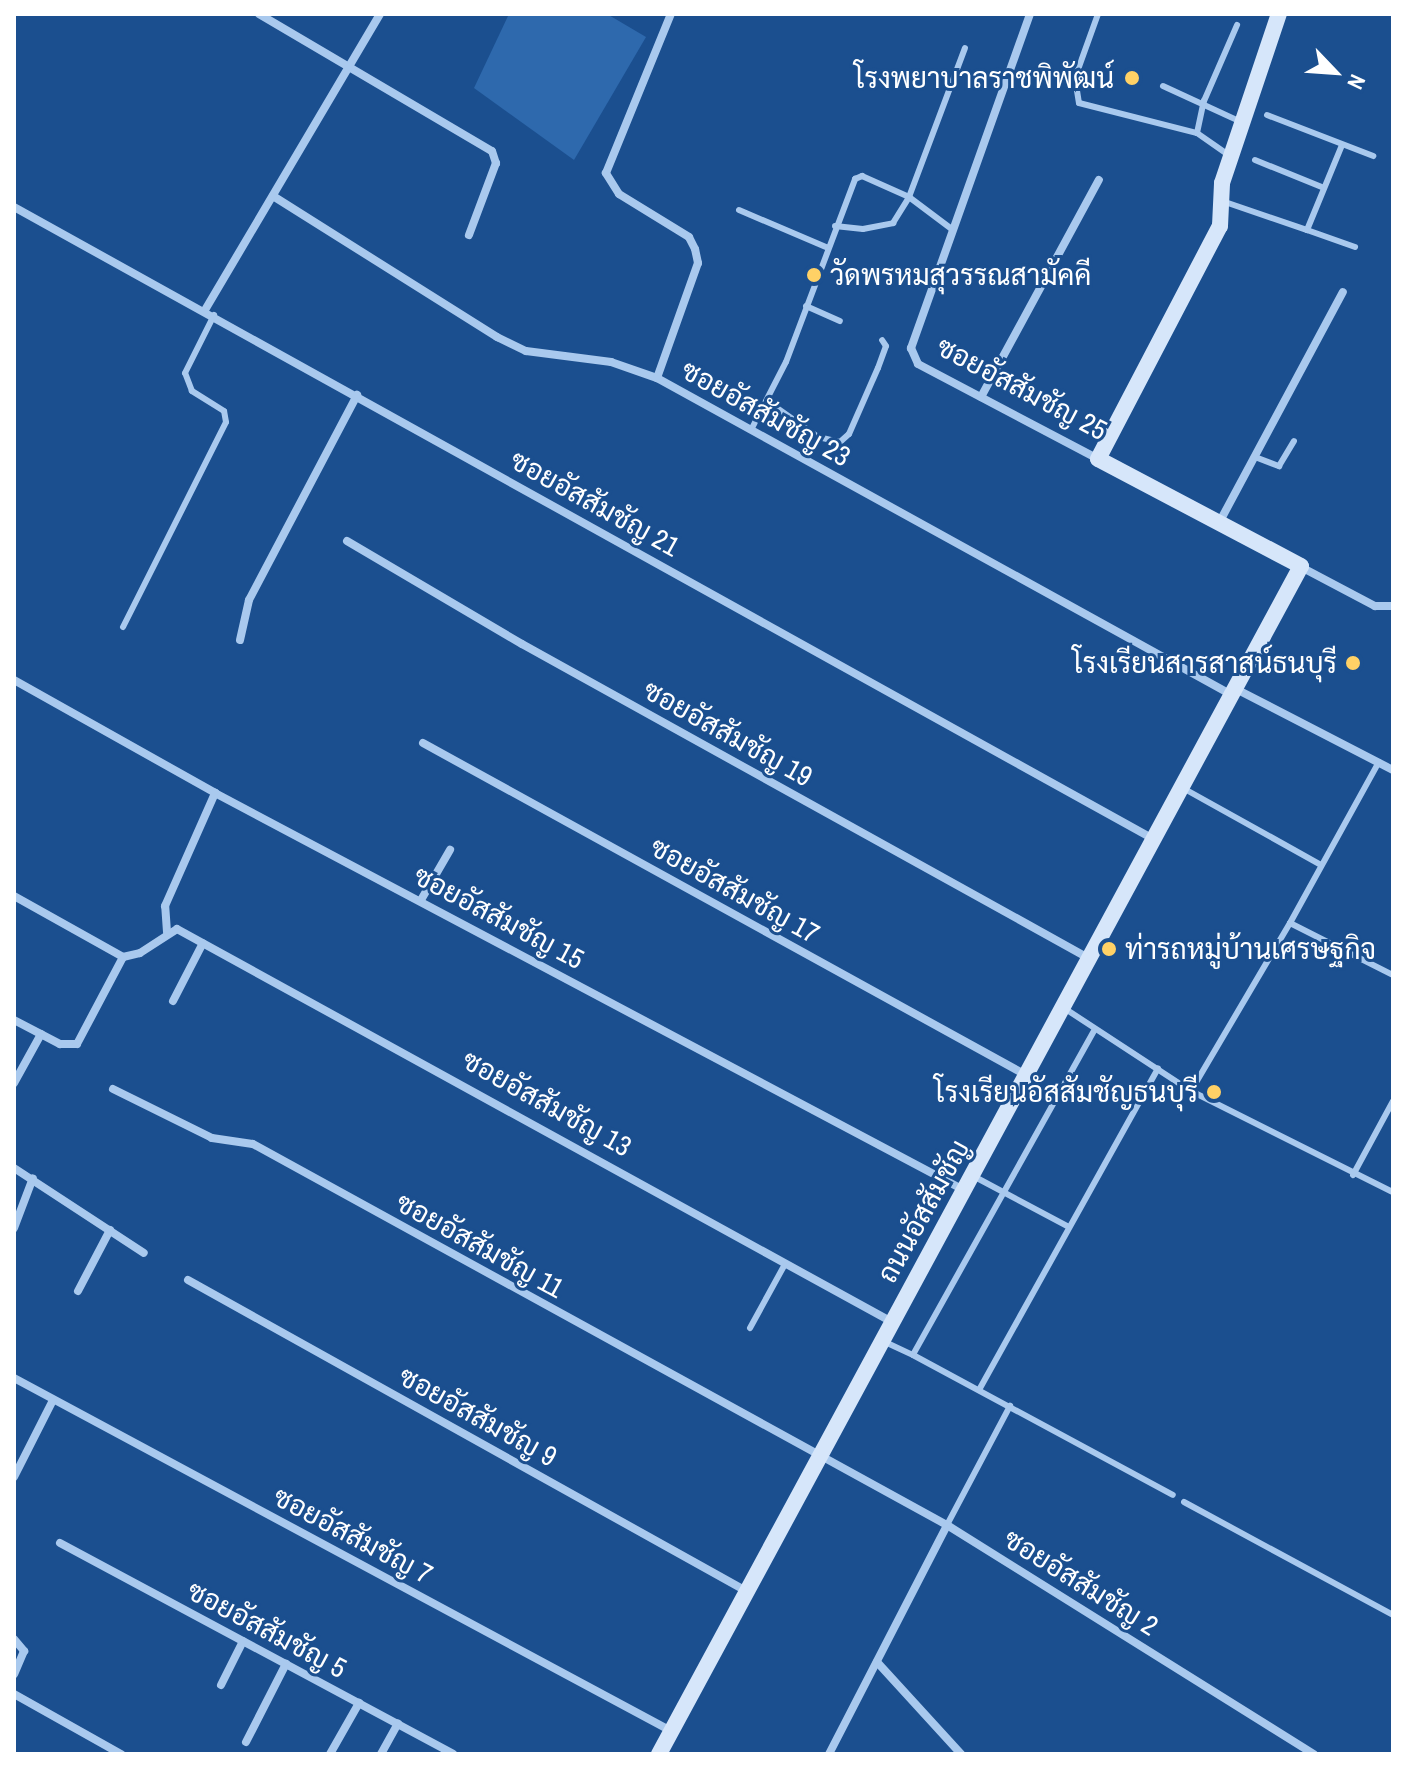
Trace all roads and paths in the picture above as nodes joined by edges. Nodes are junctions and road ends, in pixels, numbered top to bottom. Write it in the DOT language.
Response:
graph roads {
  1 [pos="259,14"];
  2 [pos="380,14"];
  3 [pos="671,14"];
  4 [pos="1030,14"];
  5 [pos="1098,14"];
  6 [pos="1279,14"];
  7 [pos="1237,25"];
  8 [pos="965,48"];
  9 [pos="349,66"];
  10 [pos="1163,86"];
  11 [pos="1204,101"];
  12 [pos="1267,115"];
  13 [pos="1241,122"];
  14 [pos="1197,133"];
  15 [pos="1342,145"];
  16 [pos="1230,156"];
  17 [pos="1373,156"];
  18 [pos="1255,160"];
  19 [pos="1099,180"];
  20 [pos="1324,188"];
  21 [pos="273,196"];
  22 [pos="909,197"];
  23 [pos="1221,200"];
  24 [pos="14,207"];
  25 [pos="739,210"];
  26 [pos="835,226"];
  27 [pos="953,230"];
  28 [pos="1307,230"];
  29 [pos="469,235"];
  30 [pos="1355,247"];
  31 [pos="828,248"];
  32 [pos="1343,292"];
  33 [pos="806,306"];
  34 [pos="210,313"];
  35 [pos="840,321"];
  36 [pos="882,340"];
  37 [pos="657,378"];
  38 [pos="357,395"];
  39 [pos="981,397"];
  40 [pos="767,401"];
  41 [pos="751,430"];
  42 [pos="1294,441"];
  43 [pos="1255,457"];
  44 [pos="1098,459"];
  45 [pos="1219,523"];
  46 [pos="347,541"];
  47 [pos="1301,566"];
  48 [pos="1393,606"];
  49 [pos="123,627"];
  50 [pos="240,640"];
  51 [pos="14,680"];
  52 [pos="1234,692"];
  53 [pos="423,743"];
  54 [pos="1379,762"];
  55 [pos="1393,770"];
  56 [pos="1181,787"];
  57 [pos="215,793"];
  58 [pos="1154,839"];
  59 [pos="450,850"];
  60 [pos="1321,865"];
  61 [pos="14,896"];
  62 [pos="421,900"];
  63 [pos="1290,923"];
  64 [pos="167,932"];
  65 [pos="203,943"];
  66 [pos="123,957"];
  67 [pos="1090,959"];
  68 [pos="1393,975"];
  69 [pos="173,1001"];
  70 [pos="1064,1008"];
  71 [pos="14,1020"];
  72 [pos="1095,1029"];
  73 [pos="41,1034"];
  74 [pos="1158,1069"];
  75 [pos="1027,1076"];
  76 [pos="14,1083"];
  77 [pos="113,1089"];
  78 [pos="1191,1091"];
  79 [pos="1393,1101"];
  80 [pos="14,1168"];
  81 [pos="1353,1175"];
  82 [pos="33,1178"];
  83 [pos="968,1183"];
  84 [pos="1393,1192"];
  85 [pos="1005,1193"];
  86 [pos="1067,1226"];
  87 [pos="14,1228"];
  88 [pos="110,1230"];
  89 [pos="144,1253"];
  90 [pos="785,1264"];
  91 [pos="188,1280"];
  92 [pos="78,1291"];
  93 [pos="892,1322"];
  94 [pos="750,1328"];
  95 [pos="882,1340"];
  96 [pos="913,1355"];
  97 [pos="14,1378"];
  98 [pos="979,1390"];
  99 [pos="53,1400"];
  100 [pos="1010,1406"];
  101 [pos="819,1457"];
  102 [pos="14,1477"];
  103 [pos="1173,1495"];
  104 [pos="1184,1502"];
  105 [pos="947,1525"];
  106 [pos="60,1543"];
  107 [pos="746,1591"];
  108 [pos="1393,1615"];
  109 [pos="14,1639"];
  110 [pos="243,1641"];
  111 [pos="877,1662"];
  112 [pos="286,1664"];
  113 [pos="14,1674"];
  114 [pos="221,1685"];
  115 [pos="14,1694"];
  116 [pos="359,1703"];
  117 [pos="398,1723"];
  118 [pos="672,1731"];
  119 [pos="246,1742"];
  120 [pos="121,1754"];
  121 [pos="330,1754"];
  122 [pos="381,1754"];
  123 [pos="453,1754"];
  124 [pos="659,1754"];
  125 [pos="829,1754"];
  126 [pos="961,1754"];
  127 [pos="1314,1754"];
  1 -- 9 [label="street"];
  2 -- 9 [label="street"];
  3 -- 37 [label="street"];
  4 -- 27 [label="street, ซอยอัสสัมชัญ 25"];
  5 -- 14 [label="lane"];
  6 -- 13 [label="street"];
  7 -- 11 [label="lane"];
  8 -- 22 [label="lane"];
  9 -- 21 [label="street"];
  9 -- 29 [label="street"];
  10 -- 11 [label="lane"];
  11 -- 13 [label="lane"];
  11 -- 14 [label="lane"];
  12 -- 15 [label="lane"];
  13 -- 16 [label="street"];
  14 -- 16 [label="lane"];
  15 -- 17 [label="lane"];
  15 -- 20 [label="lane"];
  16 -- 23 [label="street"];
  18 -- 20 [label="lane"];
  19 -- 39 [label="street"];
  20 -- 28 [label="lane"];
  21 -- 34 [label="street"];
  21 -- 37 [label="street, ซอยอัสสัมชัญ 23"];
  22 -- 26 [label="lane"];
  22 -- 26 [label="lane"];
  22 -- 27 [label="lane"];
  23 -- 28 [label="lane"];
  23 -- 44 [label="street"];
  24 -- 34 [label="street, ซอยอัสสัมชัญ 21"];
  25 -- 31 [label="lane"];
  26 -- 31 [label="lane"];
  27 -- 39 [label="street, ซอยอัสสัมชัญ 25"];
  28 -- 30 [label="lane"];
  31 -- 33 [label="lane"];
  32 -- 43 [label="street"];
  33 -- 35 [label="lane"];
  33 -- 40 [label="lane"];
  34 -- 38 [label="street, ซอยอัสสัมชัญ 21"];
  34 -- 49 [label="lane"];
  36 -- 40 [label="lane"];
  37 -- 41 [label="street, ซอยอัสสัมชัญ 23"];
  38 -- 50 [label="street"];
  38 -- 58 [label="street, ซอยอัสสัมชัญ 21"];
  39 -- 44 [label="street, ซอยอัสสัมชัญ 25"];
  40 -- 41 [label="lane"];
  41 -- 52 [label="street, ซอยอัสสัมชัญ 23"];
  42 -- 43 [label="lane"];
  43 -- 45 [label="street"];
  44 -- 45 [label="street, ซอยอัสสัมชัญ 25"];
  45 -- 47 [label="street, ซอยอัสสัมชัญ 25"];
  46 -- 67 [label="street, ซอยอัสสัมชัญ 19"];
  47 -- 48 [label="street"];
  47 -- 52 [label="street, ถนนอัสสัมชัญ"];
  51 -- 57 [label="street, ซอยอัสสัมชัญ 15"];
  52 -- 54 [label="street, ซอยอัสสัมชัญ 23"];
  52 -- 56 [label="street, ถนนอัสสัมชัญ"];
  53 -- 75 [label="street, ซอยอัสสัมชัญ 17"];
  54 -- 55 [label="street, ซอยอัสสัมชัญ 23"];
  54 -- 60 [label="lane"];
  56 -- 58 [label="street, ถนนอัสสัมชัญ"];
  56 -- 60 [label="lane"];
  57 -- 62 [label="street, ซอยอัสสัมชัญ 15"];
  57 -- 64 [label="street"];
  58 -- 67 [label="street, ถนนอัสสัมชัญ"];
  59 -- 62 [label="street"];
  60 -- 63 [label="lane"];
  61 -- 66 [label="street"];
  62 -- 83 [label="street, ซอยอัสสัมชัญ 15"];
  63 -- 68 [label="lane"];
  63 -- 78 [label="lane"];
  64 -- 65 [label="street, ซอยอัสสัมชัญ 13"];
  64 -- 66 [label="street"];
  65 -- 69 [label="street"];
  65 -- 90 [label="street, ซอยอัสสัมชัญ 13"];
  66 -- 73 [label="street"];
  67 -- 70 [label="street, ถนนอัสสัมชัญ"];
  70 -- 72 [label="lane"];
  70 -- 75 [label="street, ถนนอัสสัมชัญ"];
  71 -- 73 [label="street"];
  72 -- 74 [label="lane"];
  72 -- 85 [label="lane"];
  73 -- 76 [label="street"];
  74 -- 78 [label="lane"];
  74 -- 86 [label="lane"];
  75 -- 83 [label="street, ถนนอัสสัมชัญ"];
  77 -- 101 [label="street, ซอยอัสสัมชัญ 11"];
  78 -- 81 [label="lane"];
  79 -- 81 [label="lane"];
  80 -- 82 [label="street"];
  81 -- 84 [label="lane"];
  82 -- 87 [label="street"];
  82 -- 88 [label="street"];
  83 -- 85 [label="lane"];
  83 -- 93 [label="street, ถนนอัสสัมชัญ"];
  85 -- 86 [label="lane"];
  85 -- 96 [label="lane"];
  86 -- 98 [label="lane"];
  88 -- 89 [label="street"];
  88 -- 92 [label="street"];
  90 -- 93 [label="street, ซอยอัสสัมชัญ 13"];
  90 -- 94 [label="lane"];
  91 -- 107 [label="street, ซอยอัสสัมชัญ 9"];
  93 -- 95 [label="street, ถนนอัสสัมชัญ"];
  95 -- 96 [label="lane"];
  95 -- 101 [label="street, ถนนอัสสัมชัญ"];
  96 -- 98 [label="lane"];
  97 -- 99 [label="street, ซอยอัสสัมชัญ 7"];
  98 -- 100 [label="lane"];
  99 -- 102 [label="street"];
  99 -- 118 [label="street, ซอยอัสสัมชัญ 7"];
  100 -- 103 [label="lane"];
  100 -- 105 [label="lane"];
  101 -- 105 [label="street, ซอยอัสสัมชัญ 2"];
  101 -- 107 [label="street, ถนนอัสสัมชัญ"];
  104 -- 108 [label="lane"];
  105 -- 111 [label="street"];
  105 -- 127 [label="street, ซอยอัสสัมชัญ 2"];
  106 -- 110 [label="street, ซอยอัสสัมชัญ 5"];
  107 -- 118 [label="street, ถนนอัสสัมชัญ"];
  109 -- 113 [label="street"];
  110 -- 112 [label="street, ซอยอัสสัมชัญ 5"];
  110 -- 114 [label="street"];
  111 -- 125 [label="street"];
  111 -- 126 [label="street"];
  112 -- 116 [label="street, ซอยอัสสัมชัญ 5"];
  112 -- 119 [label="street"];
  115 -- 120 [label="street"];
  116 -- 117 [label="street, ซอยอัสสัมชัญ 5"];
  116 -- 121 [label="street"];
  117 -- 122 [label="street"];
  117 -- 123 [label="street, ซอยอัสสัมชัญ 5"];
  118 -- 124 [label="street, ถนนอัสสัมชัญ"];
}
